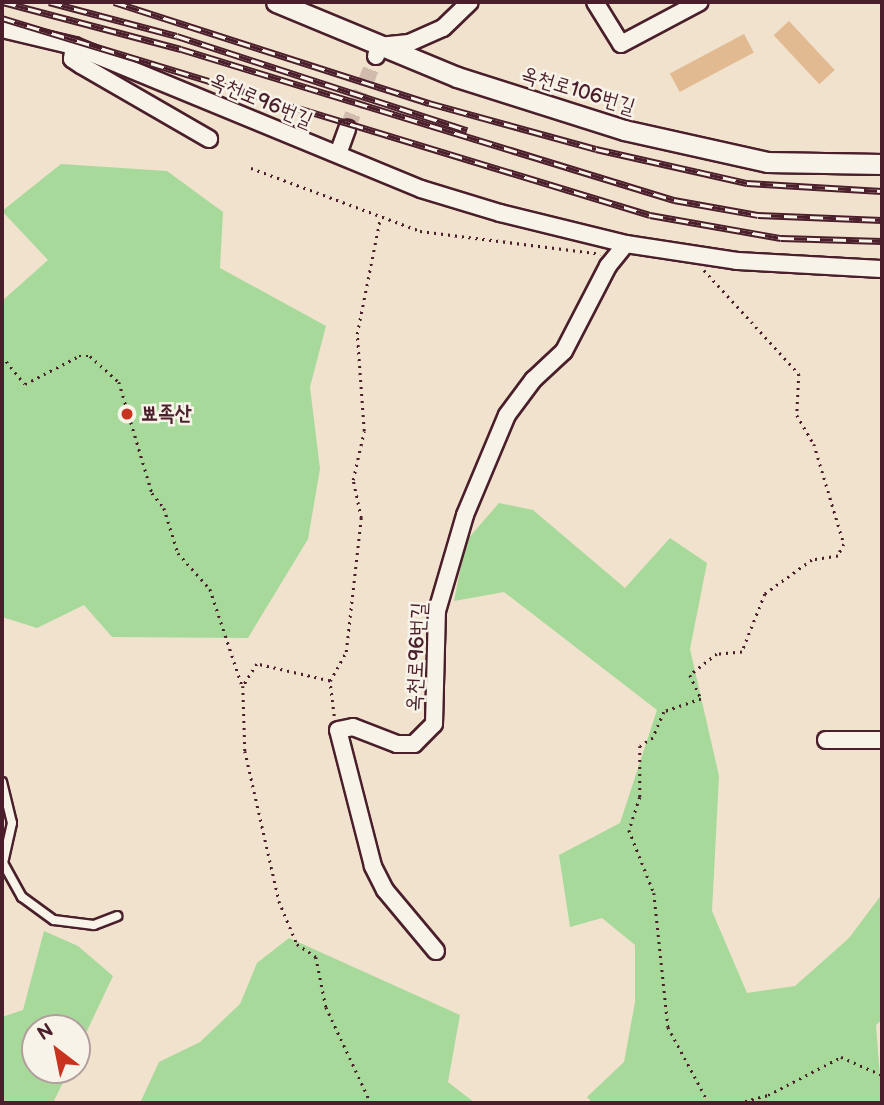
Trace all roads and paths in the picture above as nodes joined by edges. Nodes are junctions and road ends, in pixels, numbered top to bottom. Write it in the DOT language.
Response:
graph roads {
  1 [pos="276,2"];
  2 [pos="470,2"];
  3 [pos="595,2"];
  4 [pos="700,2"];
  5 [pos="2,29"];
  6 [pos="74,46"];
  7 [pos="377,51"];
  8 [pos="347,129"];
  9 [pos="209,139"];
  10 [pos="338,154"];
  11 [pos="882,164"];
  12 [pos="251,168"];
  13 [pos="380,219"];
  14 [pos="624,244"];
  15 [pos="695,255"];
  16 [pos="882,269"];
  17 [pos="2,356"];
  18 [pos="330,681"];
  19 [pos="243,686"];
  20 [pos="338,730"];
  21 [pos="826,740"];
  22 [pos="882,740"];
  23 [pos="2,782"];
  24 [pos="117,916"];
  25 [pos="436,951"];
  26 [pos="882,1075"];
  27 [pos="371,1103"];
  28 [pos="709,1103"];
  29 [pos="738,1103"];
  1 -- 7 [label="street, 옥천로106번길"];
  2 -- 7 [label="street"];
  3 -- 4 [label="street"];
  5 -- 6 [label="street, 옥천로96번길"];
  6 -- 9 [label="street"];
  6 -- 10 [label="street, 옥천로96번길"];
  7 -- 11 [label="street, 옥천로106번길"];
  8 -- 10 [label="street"];
  10 -- 14 [label="street, 옥천로96번길"];
  12 -- 13 [label="path"];
  13 -- 14 [label="path"];
  13 -- 18 [label="path"];
  14 -- 15 [label="street, 옥천로96번길"];
  14 -- 20 [label="street, 옥천로96번길"];
  15 -- 16 [label="street, 옥천로96번길"];
  15 -- 28 [label="path"];
  17 -- 19 [label="path"];
  18 -- 19 [label="path"];
  18 -- 20 [label="path"];
  19 -- 27 [label="path"];
  20 -- 25 [label="street"];
  21 -- 22 [label="street"];
  23 -- 24 [label="lane"];
  26 -- 29 [label="path"];
}
